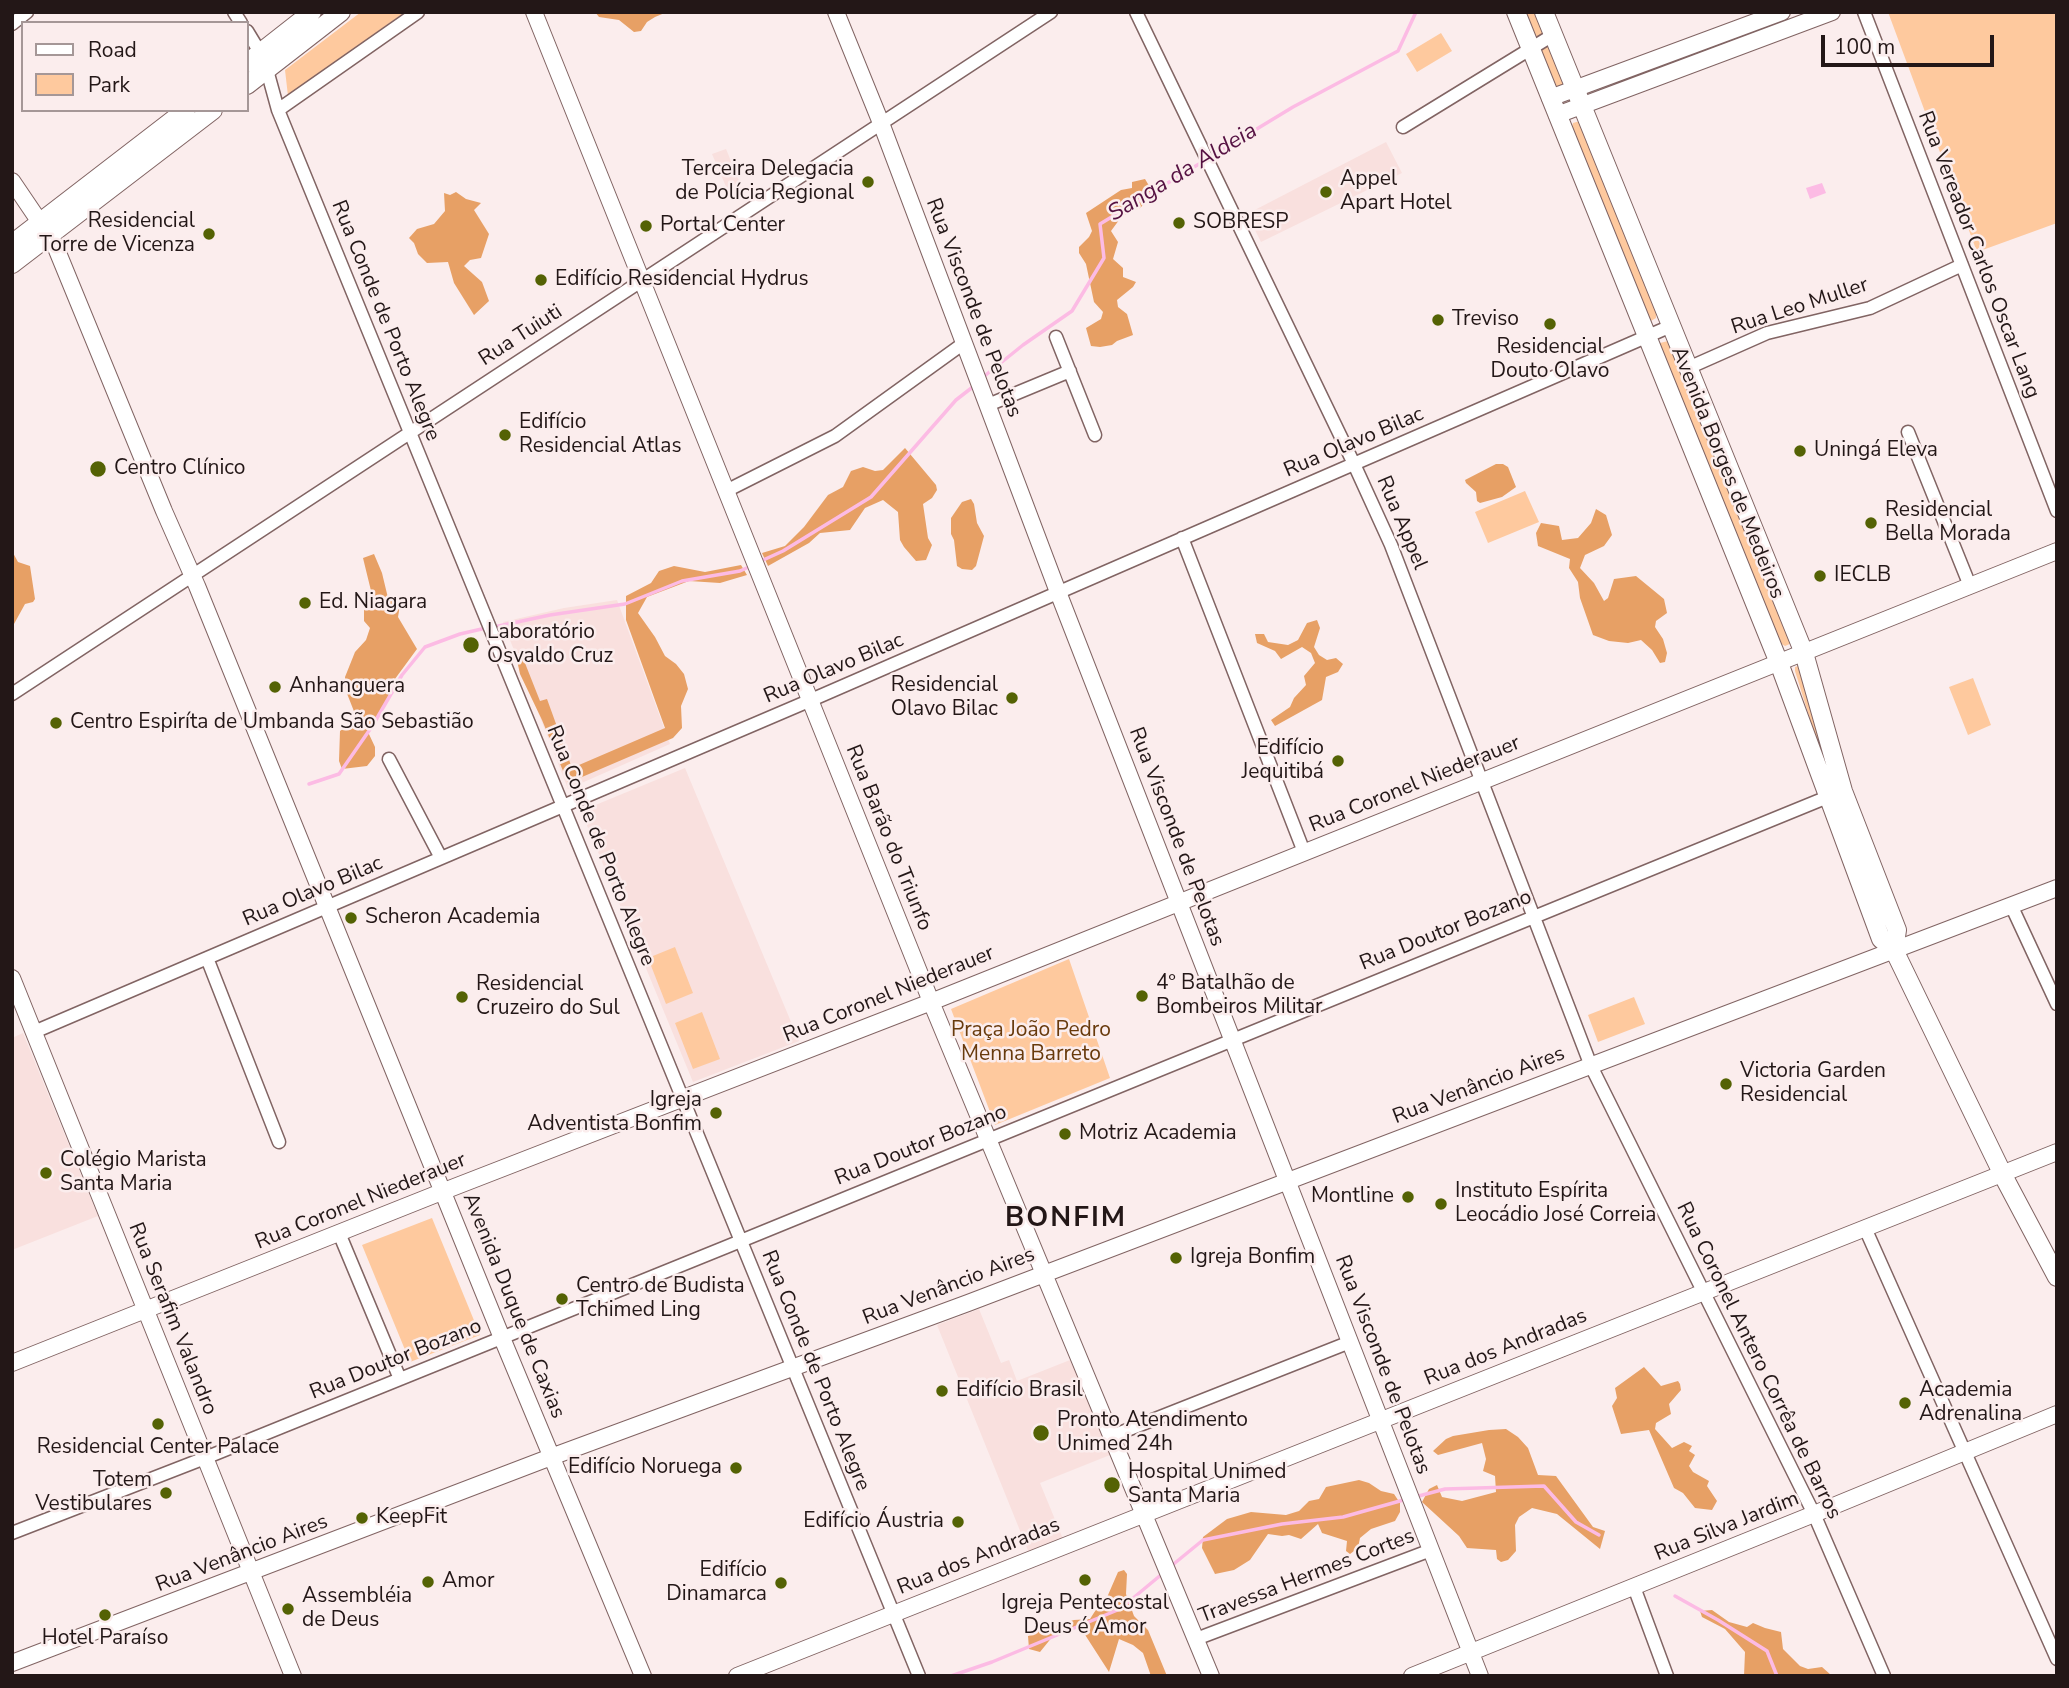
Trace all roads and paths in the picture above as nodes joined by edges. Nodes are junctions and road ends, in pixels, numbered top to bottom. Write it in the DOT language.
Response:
graph roads {
  1 [pos="27,12"];
  2 [pos="312,12"];
  3 [pos="341,12"];
  4 [pos="418,12"];
  5 [pos="534,12"];
  6 [pos="836,12"];
  7 [pos="1051,12"];
  8 [pos="1136,12"];
  9 [pos="1516,12"];
  10 [pos="1544,12"];
  11 [pos="1782,12"];
  12 [pos="1832,12"];
  13 [pos="1864,12"];
  14 [pos="12,24"];
  15 [pos="248,35"];
  16 [pos="1553,35"];
  17 [pos="1531,49"];
  18 [pos="254,57"];
  19 [pos="267,69"];
  20 [pos="248,84"];
  21 [pos="1579,97"];
  22 [pos="1550,98"];
  23 [pos="278,110"];
  24 [pos="184,112"];
  25 [pos="210,112"];
  26 [pos="1557,116"];
  27 [pos="881,123"];
  28 [pos="1403,127"];
  29 [pos="12,181"];
  30 [pos="45,228"];
  31 [pos="12,244"];
  32 [pos="12,264"];
  33 [pos="1962,265"];
  34 [pos="642,280"];
  35 [pos="1671,326"];
  36 [pos="1056,337"];
  37 [pos="1647,337"];
  38 [pos="964,343"];
  39 [pos="1688,368"];
  40 [pos="1070,371"];
  41 [pos="988,405"];
  42 [pos="410,432"];
  43 [pos="1908,432"];
  44 [pos="1095,435"];
  45 [pos="1354,464"];
  46 [pos="726,491"];
  47 [pos="2057,511"];
  48 [pos="1182,538"];
  49 [pos="2057,551"];
  50 [pos="193,576"];
  51 [pos="1970,586"];
  52 [pos="1058,592"];
  53 [pos="1804,653"];
  54 [pos="1779,663"];
  55 [pos="12,694"];
  56 [pos="810,700"];
  57 [pos="389,759"];
  58 [pos="1480,782"];
  59 [pos="1836,794"];
  60 [pos="562,806"];
  61 [pos="1304,852"];
  62 [pos="441,858"];
  63 [pos="2057,888"];
  64 [pos="1178,902"];
  65 [pos="2011,905"];
  66 [pos="328,906"];
  67 [pos="1533,917"];
  68 [pos="1894,950"];
  69 [pos="207,958"];
  70 [pos="12,978"];
  71 [pos="931,1002"];
  72 [pos="2057,1004"];
  73 [pos="34,1032"];
  74 [pos="1232,1039"];
  75 [pos="1591,1066"];
  76 [pos="682,1099"];
  77 [pos="988,1140"];
  78 [pos="279,1142"];
  79 [pos="2057,1152"];
  80 [pos="2003,1173"];
  81 [pos="1287,1181"];
  82 [pos="444,1191"];
  83 [pos="1865,1228"];
  84 [pos="339,1233"];
  85 [pos="741,1241"];
  86 [pos="1043,1273"];
  87 [pos="2057,1277"];
  88 [pos="1703,1293"];
  89 [pos="145,1310"];
  90 [pos="502,1338"];
  91 [pos="1350,1342"];
  92 [pos="12,1363"];
  93 [pos="793,1368"];
  94 [pos="400,1379"];
  95 [pos="2057,1414"];
  96 [pos="1381,1421"];
  97 [pos="1112,1436"];
  98 [pos="1964,1451"];
  99 [pos="551,1457"];
  100 [pos="205,1458"];
  101 [pos="1145,1514"];
  102 [pos="1814,1514"];
  103 [pos="12,1533"];
  104 [pos="1432,1550"];
  105 [pos="252,1572"];
  106 [pos="1633,1587"];
  107 [pos="894,1614"];
  108 [pos="1196,1639"];
  109 [pos="1471,1652"];
  110 [pos="2057,1659"];
  111 [pos="12,1663"];
  112 [pos="293,1676"];
  113 [pos="643,1676"];
  114 [pos="737,1676"];
  115 [pos="919,1676"];
  116 [pos="1211,1676"];
  117 [pos="1412,1676"];
  118 [pos="1480,1676"];
  119 [pos="1667,1676"];
  120 [pos="1884,1676"];
  1 -- 14 [label="street"];
  2 -- 18 [label="main road"];
  3 -- 19 [label="main road"];
  4 -- 23 [label="street"];
  5 -- 34 [label="street, Rua Barão do Triunfo"];
  6 -- 27 [label="street, Rua Visconde de Pelotas"];
  7 -- 27 [label="street, Rua Tuiuti"];
  8 -- 45 [label="street, Rua Appel"];
  9 -- 17 [label="main road, Avenida Borges de Medeiros"];
  10 -- 16 [label="main road, Avenida Borges de Medeiros"];
  11 -- 21 [label="street"];
  12 -- 21 [label="street"];
  13 -- 33 [label="street, Rua Vereador Carlos Oscar Lang"];
  15 -- 18 [label="street, Rua Conde de Porto Alegre"];
  16 -- 17 [label="street"];
  16 -- 21 [label="main road, Avenida Borges de Medeiros"];
  17 -- 22 [label="main road, Avenida Borges de Medeiros"];
  17 -- 28 [label="street"];
  18 -- 19 [label="street, Rua Conde de Porto Alegre"];
  19 -- 20 [label="main road"];
  19 -- 23 [label="street, Rua Conde de Porto Alegre"];
  21 -- 22 [label="street"];
  21 -- 26 [label="street"];
  21 -- 35 [label="main road, Avenida Borges de Medeiros"];
  22 -- 26 [label="main road, Avenida Borges de Medeiros"];
  23 -- 42 [label="street, Rua Conde de Porto Alegre"];
  24 -- 30 [label="main road"];
  25 -- 30 [label="main road"];
  26 -- 37 [label="main road, Avenida Borges de Medeiros"];
  27 -- 34 [label="street, Rua Tuiuti"];
  27 -- 38 [label="street, Rua Visconde de Pelotas"];
  29 -- 30 [label="street, Avenida Duque de Caxias"];
  30 -- 31 [label="main road"];
  30 -- 32 [label="main road"];
  30 -- 50 [label="street, Avenida Duque de Caxias"];
  33 -- 39 [label="street, Rua Leo Muller"];
  33 -- 47 [label="street, Rua Vereador Carlos Oscar Lang"];
  34 -- 42 [label="street, Rua Tuiuti"];
  34 -- 46 [label="street, Rua Barão do Triunfo"];
  35 -- 37 [label="street, Rua Olavo Bilac"];
  35 -- 39 [label="main road, Avenida Borges de Medeiros"];
  36 -- 40 [label="street"];
  37 -- 45 [label="street, Rua Olavo Bilac"];
  37 -- 54 [label="main road, Avenida Borges de Medeiros"];
  38 -- 41 [label="street, Rua Visconde de Pelotas"];
  38 -- 46 [label="street"];
  39 -- 53 [label="main road, Avenida Borges de Medeiros"];
  40 -- 41 [label="street"];
  40 -- 44 [label="street"];
  41 -- 52 [label="street, Rua Visconde de Pelotas"];
  42 -- 50 [label="street, Rua Tuiuti"];
  42 -- 60 [label="street, Rua Conde de Porto Alegre"];
  43 -- 51 [label="street"];
  45 -- 48 [label="street, Rua Olavo Bilac"];
  45 -- 58 [label="street, Rua Appel"];
  46 -- 56 [label="street, Rua Barão do Triunfo"];
  48 -- 52 [label="street, Rua Olavo Bilac"];
  48 -- 61 [label="street"];
  49 -- 51 [label="street"];
  50 -- 55 [label="street, Rua Tuiuti"];
  50 -- 66 [label="street, Avenida Duque de Caxias"];
  51 -- 53 [label="street"];
  52 -- 56 [label="street, Rua Olavo Bilac"];
  52 -- 64 [label="street, Rua Visconde de Pelotas"];
  53 -- 54 [label="street, Rua Coronel Niederauer"];
  53 -- 59 [label="main road, Avenida Borges de Medeiros"];
  54 -- 58 [label="street, Rua Coronel Niederauer"];
  54 -- 59 [label="main road, Avenida Borges de Medeiros"];
  56 -- 60 [label="street, Rua Olavo Bilac"];
  56 -- 71 [label="street, Rua Barão do Triunfo"];
  57 -- 62 [label="street"];
  58 -- 61 [label="street, Rua Coronel Niederauer"];
  58 -- 67 [label="street, Rua Appel"];
  59 -- 67 [label="street, Rua Doutor Bozano"];
  59 -- 68 [label="main road, Avenida Borges de Medeiros"];
  60 -- 62 [label="street, Rua Olavo Bilac"];
  60 -- 76 [label="street, Rua Conde de Porto Alegre"];
  61 -- 64 [label="street, Rua Coronel Niederauer"];
  62 -- 66 [label="street, Rua Olavo Bilac"];
  63 -- 65 [label="street, Rua Venâncio Aires"];
  64 -- 71 [label="street, Rua Coronel Niederauer"];
  64 -- 74 [label="street, Rua Visconde de Pelotas"];
  65 -- 68 [label="street, Rua Venâncio Aires"];
  65 -- 72 [label="street"];
  66 -- 69 [label="street, Rua Olavo Bilac"];
  66 -- 82 [label="street, Avenida Duque de Caxias"];
  67 -- 74 [label="street, Rua Doutor Bozano"];
  67 -- 75 [label="street, Rua Appel"];
  68 -- 75 [label="street, Rua Venâncio Aires"];
  68 -- 80 [label="main road, Avenida Borges de Medeiros"];
  69 -- 73 [label="street, Rua Olavo Bilac"];
  69 -- 78 [label="street"];
  70 -- 73 [label="street, Rua Serafim Valandro"];
  71 -- 76 [label="street, Rua Coronel Niederauer"];
  71 -- 77 [label="street, Rua Barão do Triunfo"];
  73 -- 89 [label="street, Rua Serafim Valandro"];
  74 -- 77 [label="street, Rua Doutor Bozano"];
  74 -- 81 [label="street, Rua Visconde de Pelotas"];
  75 -- 81 [label="street, Rua Venâncio Aires"];
  75 -- 88 [label="street, Rua Coronel Antero Corrêa de Barros"];
  76 -- 82 [label="street, Rua Coronel Niederauer"];
  76 -- 85 [label="street, Rua Conde de Porto Alegre"];
  77 -- 85 [label="street, Rua Doutor Bozano"];
  77 -- 86 [label="street, Rua Barão do Triunfo"];
  79 -- 80 [label="street, Rua dos Andradas"];
  80 -- 83 [label="street, Rua dos Andradas"];
  80 -- 87 [label="main road, Avenida Borges de Medeiros"];
  81 -- 86 [label="street, Rua Venâncio Aires"];
  81 -- 91 [label="street, Rua Visconde de Pelotas"];
  82 -- 84 [label="street, Rua Coronel Niederauer"];
  82 -- 90 [label="street, Avenida Duque de Caxias"];
  83 -- 88 [label="street, Rua dos Andradas"];
  83 -- 98 [label="street"];
  84 -- 89 [label="street, Rua Coronel Niederauer"];
  84 -- 94 [label="street"];
  85 -- 90 [label="street, Rua Doutor Bozano"];
  85 -- 93 [label="street, Rua Conde de Porto Alegre"];
  86 -- 93 [label="street, Rua Venâncio Aires"];
  86 -- 97 [label="street, Rua Barão do Triunfo"];
  88 -- 96 [label="street, Rua dos Andradas"];
  88 -- 102 [label="street, Rua Coronel Antero Corrêa de Barros"];
  89 -- 92 [label="street, Rua Coronel Niederauer"];
  89 -- 100 [label="street, Rua Serafim Valandro"];
  90 -- 94 [label="street, Rua Doutor Bozano"];
  90 -- 99 [label="street, Avenida Duque de Caxias"];
  91 -- 96 [label="street, Rua Visconde de Pelotas"];
  91 -- 97 [label="street"];
  93 -- 99 [label="street, Rua Venâncio Aires"];
  93 -- 107 [label="street, Rua Conde de Porto Alegre"];
  94 -- 100 [label="street, Rua Doutor Bozano"];
  95 -- 98 [label="street, Rua Silva Jardim"];
  96 -- 101 [label="street, Rua dos Andradas"];
  96 -- 104 [label="street, Rua Visconde de Pelotas"];
  97 -- 101 [label="street, Rua Barão do Triunfo"];
  98 -- 102 [label="street, Rua Silva Jardim"];
  98 -- 110 [label="street"];
  99 -- 105 [label="street, Rua Venâncio Aires"];
  99 -- 113 [label="street, Avenida Duque de Caxias"];
  100 -- 103 [label="street, Rua Doutor Bozano"];
  100 -- 105 [label="street, Rua Serafim Valandro"];
  101 -- 107 [label="street, Rua dos Andradas"];
  101 -- 108 [label="street, Rua Barão do Triunfo"];
  102 -- 106 [label="street, Rua Silva Jardim"];
  102 -- 120 [label="street, Rua Coronel Antero Corrêa de Barros"];
  104 -- 108 [label="street, Travessa Hermes Cortes"];
  104 -- 109 [label="street, Rua Visconde de Pelotas"];
  105 -- 111 [label="street, Rua Venâncio Aires"];
  105 -- 112 [label="street, Rua Serafim Valandro"];
  106 -- 109 [label="street, Rua Silva Jardim"];
  106 -- 119 [label="street"];
  107 -- 114 [label="street, Rua dos Andradas"];
  107 -- 115 [label="street, Rua Conde de Porto Alegre"];
  108 -- 116 [label="street, Rua Barão do Triunfo"];
  109 -- 117 [label="street, Rua Silva Jardim"];
  109 -- 118 [label="street, Rua Visconde de Pelotas"];
}
